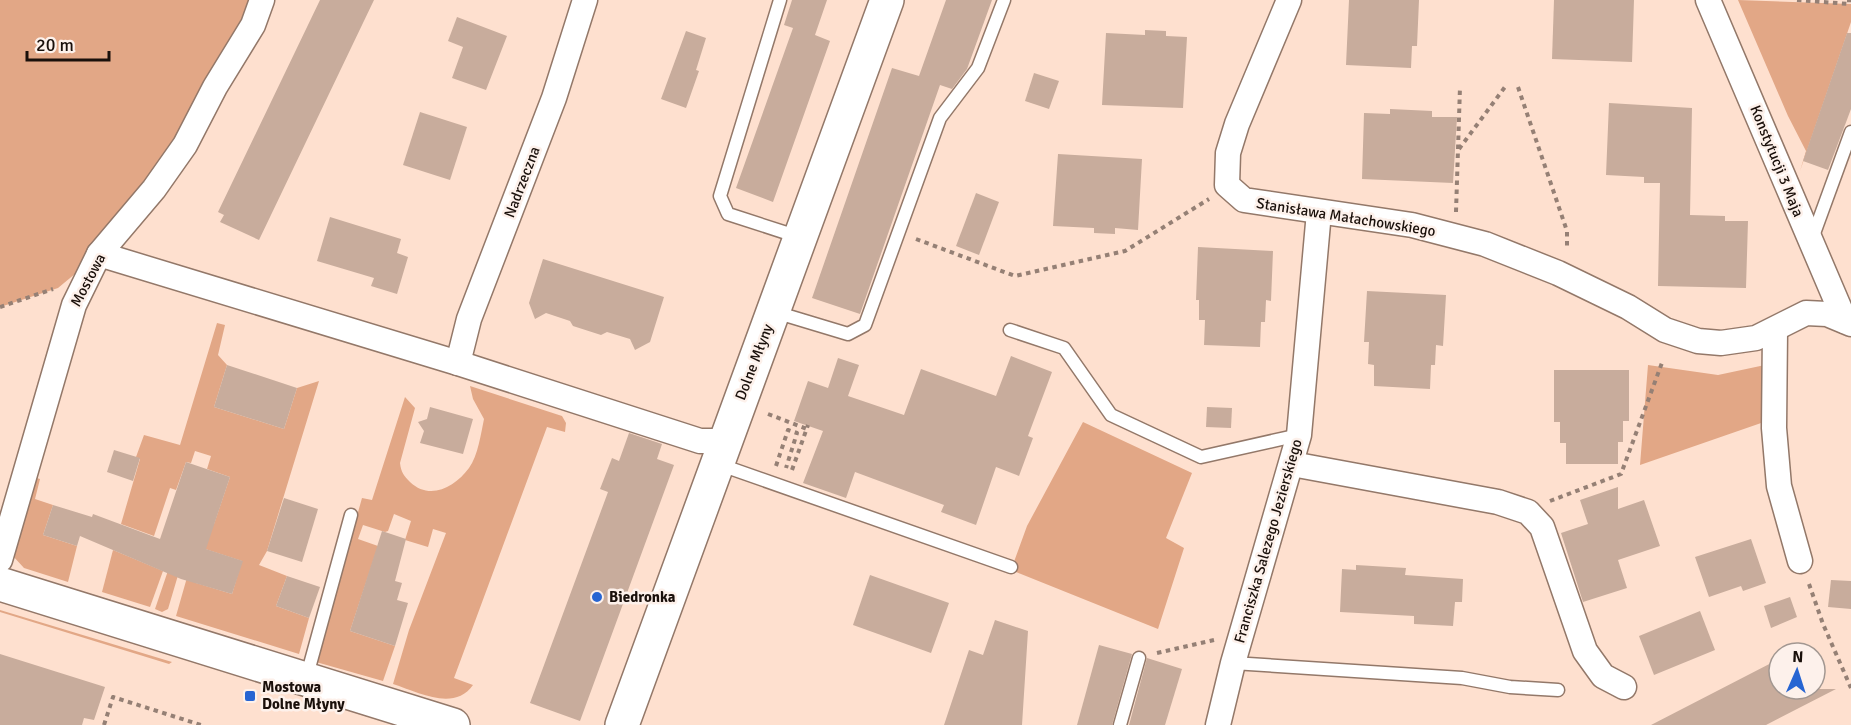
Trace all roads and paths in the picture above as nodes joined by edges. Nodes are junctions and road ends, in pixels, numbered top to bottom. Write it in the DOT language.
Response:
graph roads {
  1 [pos="262,0"];
  2 [pos="585,0"];
  3 [pos="780,0"];
  4 [pos="887,0"];
  5 [pos="1004,0"];
  6 [pos="1289,0"];
  7 [pos="1708,0"];
  8 [pos="1797,0"];
  9 [pos="1849,0"];
  10 [pos="1460,87"];
  11 [pos="1505,87"];
  12 [pos="1518,87"];
  13 [pos="1851,132"];
  14 [pos="1458,150"];
  15 [pos="1227,185"];
  16 [pos="1318,212"];
  17 [pos="1456,224"];
  18 [pos="899,232"];
  19 [pos="800,237"];
  20 [pos="1811,243"];
  21 [pos="99,254"];
  22 [pos="1566,257"];
  23 [pos="58,288"];
  24 [pos="0,307"];
  25 [pos="774,311"];
  26 [pos="1848,322"];
  27 [pos="1010,330"];
  28 [pos="1775,331"];
  29 [pos="1663,360"];
  30 [pos="458,363"];
  31 [pos="764,412"];
  32 [pos="1299,435"];
  33 [pos="720,452"];
  34 [pos="1292,464"];
  35 [pos="770,483"];
  36 [pos="1528,512"];
  37 [pos="351,515"];
  38 [pos="0,560"];
  39 [pos="1800,561"];
  40 [pos="1011,567"];
  41 [pos="0,584"];
  42 [pos="1214,640"];
  43 [pos="1139,658"];
  44 [pos="1233,663"];
  45 [pos="306,679"];
  46 [pos="1624,687"];
  47 [pos="1851,688"];
  48 [pos="1558,690"];
  49 [pos="104,725"];
  50 [pos="201,725"];
  51 [pos="453,725"];
  52 [pos="622,725"];
  53 [pos="1120,725"];
  54 [pos="1218,725"];
  1 -- 21 [label="street, Mostowa"];
  2 -- 30 [label="street, Nadrzeczna"];
  3 -- 19 [label="lane"];
  4 -- 19 [label="street, Dolne Młyny"];
  5 -- 18 [label="lane"];
  6 -- 15 [label="street"];
  7 -- 20 [label="street, Konstytucji 3 Maja"];
  8 -- 9 [label="path"];
  10 -- 14 [label="path"];
  11 -- 14 [label="path"];
  12 -- 22 [label="path"];
  13 -- 20 [label="lane"];
  14 -- 17 [label="path"];
  15 -- 16 [label="street, Stanisława Małachowskiego"];
  15 -- 18 [label="path"];
  16 -- 28 [label="street, Stanisława Małachowskiego"];
  16 -- 32 [label="street, Franciszka Salezego Jezierskiego"];
  18 -- 25 [label="lane"];
  19 -- 25 [label="street, Dolne Młyny"];
  20 -- 26 [label="street, Konstytucji 3 Maja"];
  21 -- 30 [label="street"];
  21 -- 38 [label="street, Mostowa"];
  23 -- 24 [label="path"];
  25 -- 33 [label="street, Dolne Młyny"];
  26 -- 28 [label="street, Stanisława Małachowskiego"];
  27 -- 32 [label="lane"];
  28 -- 39 [label="street"];
  29 -- 36 [label="path"];
  30 -- 33 [label="street"];
  31 -- 35 [label="path"];
  32 -- 34 [label="street, Franciszka Salezego Jezierskiego"];
  33 -- 35 [label="lane"];
  33 -- 52 [label="street, Dolne Młyny"];
  34 -- 36 [label="street"];
  34 -- 44 [label="street, Franciszka Salezego Jezierskiego"];
  35 -- 40 [label="lane"];
  36 -- 46 [label="street"];
  37 -- 45 [label="lane"];
  39 -- 47 [label="path"];
  41 -- 45 [label="street"];
  42 -- 43 [label="path"];
  43 -- 53 [label="lane"];
  44 -- 48 [label="lane"];
  44 -- 54 [label="street, Franciszka Salezego Jezierskiego"];
  45 -- 51 [label="street"];
  49 -- 50 [label="path"];
}
